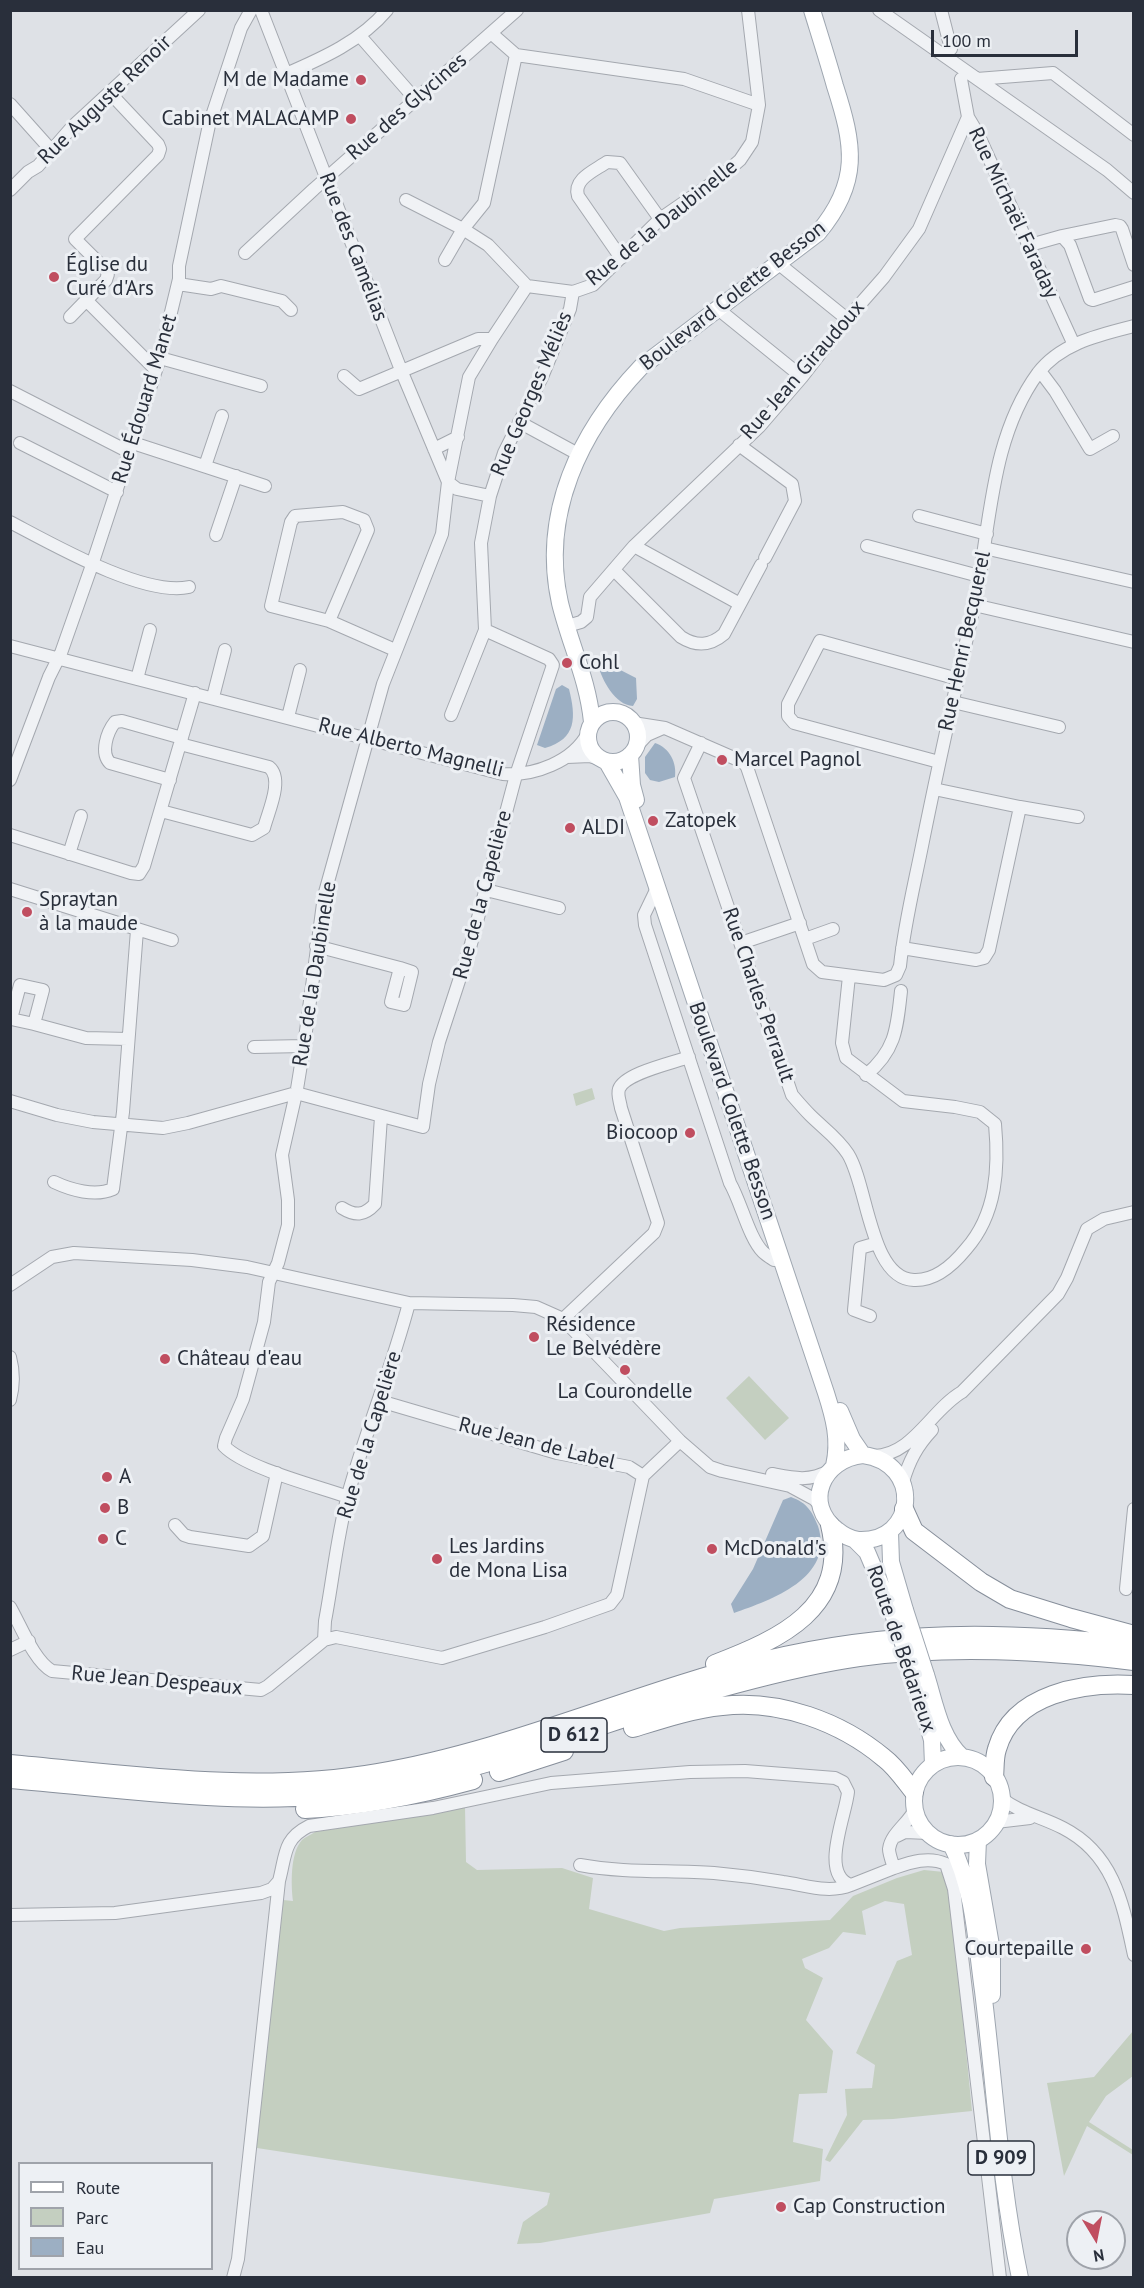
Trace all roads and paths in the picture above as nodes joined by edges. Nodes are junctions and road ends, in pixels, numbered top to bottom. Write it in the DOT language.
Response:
graph roads {
  1 [pos="199,10"];
  2 [pos="251,10"];
  3 [pos="261,10"];
  4 [pos="387,10"];
  5 [pos="517,10"];
  6 [pos="812,10"];
  7 [pos="879,10"];
  8 [pos="941,10"];
  9 [pos="748,11"];
  10 [pos="491,33"];
  11 [pos="360,36"];
  12 [pos="951,49"];
  13 [pos="516,55"];
  14 [pos="286,74"];
  15 [pos="961,79"];
  16 [pos="977,79"];
  17 [pos="110,93"];
  18 [pos="416,100"];
  19 [pos="10,104"];
  20 [pos="759,105"];
  21 [pos="968,117"];
  22 [pos="977,132"];
  23 [pos="1134,135"];
  24 [pos="958,137"];
  25 [pos="52,151"];
  26 [pos="326,178"];
  27 [pos="10,190"];
  28 [pos="1134,193"];
  29 [pos="406,200"];
  30 [pos="660,219"];
  31 [pos="463,229"];
  32 [pos="1062,236"];
  33 [pos="1030,245"];
  34 [pos="245,253"];
  35 [pos="621,258"];
  36 [pos="445,260"];
  37 [pos="779,264"];
  38 [pos="1134,265"];
  39 [pos="178,284"];
  40 [pos="527,286"];
  41 [pos="1134,287"];
  42 [pos="573,292"];
  43 [pos="87,301"];
  44 [pos="718,309"];
  45 [pos="291,310"];
  46 [pos="70,317"];
  47 [pos="847,319"];
  48 [pos="1134,326"];
  49 [pos="492,339"];
  50 [pos="1074,345"];
  51 [pos="158,364"];
  52 [pos="401,370"];
  53 [pos="1040,371"];
  54 [pos="344,376"];
  55 [pos="802,377"];
  56 [pos="261,386"];
  57 [pos="10,392"];
  58 [pos="222,416"];
  59 [pos="519,422"];
  60 [pos="1113,436"];
  61 [pos="458,437"];
  62 [pos="20,443"];
  63 [pos="739,446"];
  64 [pos="131,447"];
  65 [pos="434,449"];
  66 [pos="578,454"];
  67 [pos="205,466"];
  68 [pos="236,476"];
  69 [pos="448,482"];
  70 [pos="265,486"];
  71 [pos="117,492"];
  72 [pos="490,496"];
  73 [pos="919,516"];
  74 [pos="10,522"];
  75 [pos="987,534"];
  76 [pos="216,535"];
  77 [pos="634,546"];
  78 [pos="867,546"];
  79 [pos="984,548"];
  80 [pos="92,565"];
  81 [pos="614,570"];
  82 [pos="979,576"];
  83 [pos="1134,582"];
  84 [pos="189,587"];
  85 [pos="740,604"];
  86 [pos="974,605"];
  87 [pos="329,621"];
  88 [pos="567,626"];
  89 [pos="150,630"];
  90 [pos="485,630"];
  91 [pos="1134,642"];
  92 [pos="10,646"];
  93 [pos="225,650"];
  94 [pos="395,650"];
  95 [pos="58,659"];
  96 [pos="300,670"];
  97 [pos="583,673"];
  98 [pos="137,679"];
  99 [pos="958,679"];
  100 [pos="195,693"];
  101 [pos="213,697"];
  102 [pos="953,702"];
  103 [pos="610,712"];
  104 [pos="451,716"];
  105 [pos="288,717"];
  106 [pos="633,723"];
  107 [pos="1059,727"];
  108 [pos="590,728"];
  109 [pos="665,728"];
  110 [pos="368,738"];
  111 [pos="181,741"];
  112 [pos="701,743"];
  113 [pos="15,750"];
  114 [pos="633,752"];
  115 [pos="567,757"];
  116 [pos="603,760"];
  117 [pos="939,762"];
  118 [pos="516,775"];
  119 [pos="10,780"];
  120 [pos="170,780"];
  121 [pos="934,789"];
  122 [pos="1020,807"];
  123 [pos="161,811"];
  124 [pos="81,816"];
  125 [pos="1078,817"];
  126 [pos="10,835"];
  127 [pos="69,855"];
  128 [pos="657,888"];
  129 [pos="10,889"];
  130 [pos="486,890"];
  131 [pos="559,908"];
  132 [pos="800,923"];
  133 [pos="833,929"];
  134 [pos="137,930"];
  135 [pos="805,939"];
  136 [pos="172,940"];
  137 [pos="741,943"];
  138 [pos="316,946"];
  139 [pos="902,948"];
  140 [pos="400,968"];
  141 [pos="849,976"];
  142 [pos="901,991"];
  143 [pos="34,1024"];
  144 [pos="128,1039"];
  145 [pos="304,1046"];
  146 [pos="254,1047"];
  147 [pos="689,1057"];
  148 [pos="866,1075"];
  149 [pos="296,1093"];
  150 [pos="10,1101"];
  151 [pos="381,1117"];
  152 [pos="120,1124"];
  153 [pos="754,1176"];
  154 [pos="54,1182"];
  155 [pos="739,1198"];
  156 [pos="754,1204"];
  157 [pos="342,1208"];
  158 [pos="1134,1212"];
  159 [pos="877,1243"];
  160 [pos="780,1264"];
  161 [pos="273,1272"];
  162 [pos="10,1285"];
  163 [pos="409,1303"];
  164 [pos="870,1316"];
  165 [pos="563,1319"];
  166 [pos="10,1357"];
  167 [pos="962,1392"];
  168 [pos="10,1400"];
  169 [pos="380,1401"];
  170 [pos="680,1441"];
  171 [pos="868,1455"];
  172 [pos="701,1458"];
  173 [pos="831,1468"];
  174 [pos="277,1473"];
  175 [pos="644,1476"];
  176 [pos="903,1482"];
  177 [pos="348,1497"];
  178 [pos="820,1505"];
  179 [pos="904,1509"];
  180 [pos="1134,1509"];
  181 [pos="175,1525"];
  182 [pos="830,1525"];
  183 [pos="890,1532"];
  184 [pos="855,1540"];
  185 [pos="1126,1589"];
  186 [pos="10,1607"];
  187 [pos="898,1611"];
  188 [pos="1134,1635"];
  189 [pos="324,1640"];
  190 [pos="29,1641"];
  191 [pos="1134,1646"];
  192 [pos="10,1650"];
  193 [pos="1134,1661"];
  194 [pos="920,1676"];
  195 [pos="1134,1685"];
  196 [pos="962,1757"];
  197 [pos="429,1763"];
  198 [pos="10,1764"];
  199 [pos="933,1765"];
  200 [pos="994,1777"];
  201 [pos="19,1780"];
  202 [pos="1001,1798"];
  203 [pos="914,1800"];
  204 [pos="1035,1818"];
  205 [pos="996,1822"];
  206 [pos="928,1833"];
  207 [pos="893,1838"];
  208 [pos="978,1840"];
  209 [pos="951,1844"];
  210 [pos="580,1865"];
  211 [pos="894,1868"];
  212 [pos="279,1881"];
  213 [pos="851,1885"];
  214 [pos="10,1916"];
  215 [pos="1134,1955"];
  216 [pos="988,2038"];
  217 [pos="233,2277"];
  218 [pos="1000,2277"];
  219 [pos="1020,2277"];
  1 -- 17 [label="street, Rue Auguste Renoir"];
  2 -- 39 [label="street, Rue Édouard Manet"];
  3 -- 14 [label="street, Rue des Camélias"];
  4 -- 11 [label="street"];
  5 -- 10 [label="street, Rue des Glycines"];
  6 -- 37 [label="main road, Boulevard Colette Besson"];
  7 -- 16 [label="street"];
  8 -- 12 [label="street"];
  9 -- 20 [label="street, Rue de la Daubinelle"];
  10 -- 13 [label="street"];
  10 -- 18 [label="street, Rue des Glycines"];
  11 -- 14 [label="street"];
  11 -- 18 [label="street"];
  13 -- 20 [label="street"];
  13 -- 31 [label="street"];
  14 -- 26 [label="street, Rue des Camélias"];
  15 -- 21 [label="street, Rue Michaël Faraday"];
  16 -- 23 [label="street"];
  16 -- 28 [label="street"];
  17 -- 25 [label="street, Rue Auguste Renoir"];
  17 -- 43 [label="street"];
  18 -- 26 [label="street, Rue des Glycines"];
  19 -- 25 [label="street"];
  20 -- 30 [label="street, Rue de la Daubinelle"];
  21 -- 22 [label="street, Rue Michaël Faraday"];
  21 -- 24 [label="street, Rue Jean Giraudoux"];
  22 -- 24 [label="street"];
  22 -- 33 [label="street, Rue Michaël Faraday"];
  24 -- 47 [label="street, Rue Jean Giraudoux"];
  25 -- 27 [label="street, Rue Auguste Renoir"];
  26 -- 34 [label="street, Rue des Glycines"];
  26 -- 52 [label="street, Rue des Camélias"];
  29 -- 31 [label="street"];
  30 -- 35 [label="street, Rue de la Daubinelle"];
  30 -- 35 [label="street"];
  31 -- 36 [label="street"];
  31 -- 40 [label="street"];
  32 -- 33 [label="street"];
  32 -- 38 [label="street"];
  32 -- 41 [label="street"];
  33 -- 50 [label="street, Rue Michaël Faraday"];
  35 -- 42 [label="street, Rue de la Daubinelle"];
  37 -- 44 [label="main road, Boulevard Colette Besson"];
  37 -- 47 [label="street"];
  39 -- 45 [label="street"];
  39 -- 51 [label="street, Rue Édouard Manet"];
  40 -- 42 [label="street, Rue de la Daubinelle"];
  40 -- 49 [label="street, Rue de la Daubinelle"];
  42 -- 59 [label="street, Rue Georges Méliès"];
  43 -- 46 [label="street"];
  43 -- 51 [label="street"];
  44 -- 55 [label="street"];
  44 -- 66 [label="main road, Boulevard Colette Besson"];
  47 -- 55 [label="street, Rue Jean Giraudoux"];
  48 -- 50 [label="street, Rue Henri Becquerel"];
  49 -- 52 [label="street"];
  49 -- 61 [label="street, Rue de la Daubinelle"];
  50 -- 53 [label="street, Rue Henri Becquerel"];
  51 -- 56 [label="street"];
  51 -- 64 [label="street, Rue Édouard Manet"];
  52 -- 54 [label="street"];
  52 -- 65 [label="street, Rue des Camélias"];
  53 -- 60 [label="street"];
  53 -- 75 [label="street, Rue Henri Becquerel"];
  55 -- 63 [label="street, Rue Jean Giraudoux"];
  57 -- 64 [label="street"];
  58 -- 67 [label="street"];
  59 -- 66 [label="street"];
  59 -- 72 [label="street, Rue Georges Méliès"];
  61 -- 65 [label="street"];
  61 -- 69 [label="street, Rue de la Daubinelle"];
  62 -- 71 [label="street"];
  63 -- 77 [label="street, Rue Jean Giraudoux"];
  63 -- 85 [label="street"];
  64 -- 67 [label="street"];
  64 -- 71 [label="street, Rue Édouard Manet"];
  65 -- 69 [label="street, Rue des Camélias"];
  66 -- 88 [label="main road, Boulevard Colette Besson"];
  67 -- 68 [label="street"];
  68 -- 70 [label="street"];
  68 -- 76 [label="street"];
  69 -- 72 [label="street, Rue Georges Méliès"];
  69 -- 94 [label="street, Rue de la Daubinelle"];
  71 -- 80 [label="street, Rue Édouard Manet"];
  72 -- 90 [label="street, Rue Georges Méliès"];
  73 -- 75 [label="street"];
  74 -- 80 [label="street"];
  75 -- 79 [label="street, Rue Henri Becquerel"];
  77 -- 81 [label="street, Rue Jean Giraudoux"];
  77 -- 85 [label="street"];
  78 -- 82 [label="street"];
  79 -- 82 [label="street, Rue Henri Becquerel"];
  79 -- 83 [label="street"];
  80 -- 84 [label="street"];
  80 -- 95 [label="street, Rue Édouard Manet"];
  81 -- 85 [label="street"];
  81 -- 88 [label="street, Rue Jean Giraudoux"];
  82 -- 86 [label="street, Rue Henri Becquerel"];
  86 -- 91 [label="street"];
  86 -- 99 [label="street, Rue Henri Becquerel"];
  87 -- 87 [label="street"];
  87 -- 94 [label="street"];
  88 -- 97 [label="main road, Boulevard Colette Besson"];
  89 -- 98 [label="street"];
  90 -- 104 [label="street, Rue Georges Méliès"];
  90 -- 118 [label="street, Rue de la Capelière"];
  92 -- 95 [label="street, Rue Alberto Magnelli"];
  93 -- 101 [label="street"];
  94 -- 110 [label="street, Rue de la Daubinelle"];
  95 -- 98 [label="street, Rue Alberto Magnelli"];
  95 -- 113 [label="street, Rue Édouard Manet"];
  96 -- 105 [label="street"];
  97 -- 103 [label="main road, Boulevard Colette Besson"];
  97 -- 108 [label="main road, Boulevard Colette Besson"];
  98 -- 100 [label="street, Rue Alberto Magnelli"];
  99 -- 102 [label="street, Rue Henri Becquerel"];
  99 -- 117 [label="street"];
  100 -- 101 [label="street, Rue Alberto Magnelli"];
  100 -- 111 [label="street"];
  101 -- 105 [label="street, Rue Alberto Magnelli"];
  102 -- 107 [label="street"];
  102 -- 117 [label="street, Rue Henri Becquerel"];
  103 -- 106 [label="main road"];
  103 -- 108 [label="main road"];
  105 -- 110 [label="street, Rue Alberto Magnelli"];
  106 -- 109 [label="street"];
  106 -- 114 [label="main road"];
  108 -- 115 [label="street"];
  108 -- 116 [label="main road"];
  109 -- 112 [label="street"];
  109 -- 114 [label="street"];
  110 -- 118 [label="street, Rue Alberto Magnelli"];
  110 -- 138 [label="street, Rue de la Daubinelle"];
  111 -- 120 [label="street"];
  111 -- 120 [label="street"];
  111 -- 123 [label="street"];
  112 -- 132 [label="street"];
  112 -- 137 [label="street, Rue Charles Perrault"];
  113 -- 119 [label="street, Rue Édouard Manet"];
  114 -- 116 [label="main road"];
  114 -- 171 [label="main road, Boulevard Colette Besson"];
  115 -- 116 [label="street"];
  115 -- 118 [label="street, Rue Alberto Magnelli"];
  116 -- 128 [label="main road, Boulevard Colette Besson"];
  117 -- 121 [label="street, Rue Henri Becquerel"];
  118 -- 130 [label="street, Rue de la Capelière"];
  120 -- 123 [label="street"];
  121 -- 122 [label="street"];
  121 -- 139 [label="street, Rue Henri Becquerel"];
  122 -- 125 [label="street"];
  122 -- 139 [label="street"];
  123 -- 127 [label="street"];
  124 -- 127 [label="street"];
  126 -- 127 [label="street"];
  128 -- 147 [label="street"];
  128 -- 153 [label="main road, Boulevard Colette Besson"];
  129 -- 134 [label="street"];
  130 -- 131 [label="street"];
  130 -- 151 [label="street, Rue de la Capelière"];
  132 -- 135 [label="street"];
  132 -- 137 [label="street"];
  133 -- 135 [label="street"];
  134 -- 136 [label="street"];
  134 -- 144 [label="street"];
  135 -- 141 [label="street"];
  137 -- 159 [label="street, Rue Charles Perrault"];
  138 -- 140 [label="street"];
  138 -- 145 [label="street, Rue de la Daubinelle"];
  139 -- 141 [label="street, Rue Henri Becquerel"];
  141 -- 148 [label="street, Rue Charles Perrault"];
  142 -- 148 [label="street"];
  143 -- 144 [label="street"];
  144 -- 152 [label="street"];
  145 -- 146 [label="street"];
  145 -- 149 [label="street, Rue de la Daubinelle"];
  147 -- 155 [label="street"];
  147 -- 165 [label="street"];
  148 -- 159 [label="street, Rue Charles Perrault"];
  149 -- 151 [label="street"];
  149 -- 152 [label="street"];
  149 -- 161 [label="street, Rue de la Daubinelle"];
  150 -- 152 [label="street"];
  151 -- 157 [label="street"];
  152 -- 154 [label="street"];
  153 -- 156 [label="street"];
  153 -- 160 [label="main road, Boulevard Colette Besson"];
  155 -- 156 [label="street"];
  155 -- 160 [label="street"];
  156 -- 160 [label="street"];
  158 -- 167 [label="street"];
  159 -- 164 [label="street"];
  160 -- 173 [label="main road, Boulevard Colette Besson"];
  161 -- 162 [label="street"];
  161 -- 163 [label="street"];
  161 -- 174 [label="street, Rue de la Daubinelle"];
  163 -- 165 [label="street"];
  163 -- 169 [label="street, Rue de la Capelière"];
  165 -- 170 [label="street"];
  166 -- 168 [label="street"];
  167 -- 171 [label="street"];
  167 -- 176 [label="street"];
  169 -- 175 [label="street, Rue Jean de Label"];
  169 -- 177 [label="street, Rue de la Capelière"];
  170 -- 172 [label="street"];
  170 -- 175 [label="street, Rue Jean de Label"];
  171 -- 173 [label="main road"];
  171 -- 176 [label="main road"];
  172 -- 173 [label="street"];
  172 -- 178 [label="street"];
  173 -- 178 [label="main road"];
  174 -- 177 [label="street"];
  174 -- 181 [label="street"];
  175 -- 189 [label="street"];
  176 -- 179 [label="main road"];
  177 -- 189 [label="street, Rue de la Capelière"];
  178 -- 182 [label="main road"];
  179 -- 183 [label="main road"];
  179 -- 188 [label="highway"];
  180 -- 185 [label="street"];
  182 -- 184 [label="main road"];
  182 -- 197 [label="highway"];
  183 -- 184 [label="main road"];
  183 -- 187 [label="main road, Route de Bédarieux"];
  184 -- 187 [label="main road, Route de Bédarieux"];
  186 -- 190 [label="street, Rue Jean Despeaux"];
  187 -- 194 [label="main road, Route de Bédarieux, bridge"];
  189 -- 190 [label="street, Rue Jean Despeaux"];
  190 -- 192 [label="street"];
  191 -- 197 [label="highway, D 612"];
  193 -- 201 [label="highway, D 612"];
  194 -- 196 [label="main road, Route de Bédarieux"];
  194 -- 199 [label="main road, Route de Bédarieux"];
  195 -- 200 [label="highway"];
  196 -- 199 [label="main road"];
  196 -- 200 [label="main road"];
  197 -- 198 [label="highway, D 612"];
  199 -- 203 [label="main road"];
  200 -- 202 [label="main road"];
  201 -- 203 [label="highway"];
  202 -- 204 [label="street"];
  202 -- 205 [label="main road"];
  203 -- 206 [label="main road"];
  203 -- 207 [label="street"];
  204 -- 205 [label="street"];
  204 -- 215 [label="street"];
  205 -- 208 [label="main road"];
  206 -- 207 [label="street"];
  206 -- 209 [label="main road"];
  207 -- 211 [label="street"];
  208 -- 209 [label="main road"];
  208 -- 216 [label="main road, D 909"];
  209 -- 216 [label="main road, D 909"];
  210 -- 213 [label="street"];
  211 -- 213 [label="street"];
  211 -- 218 [label="street"];
  212 -- 213 [label="street"];
  212 -- 214 [label="street"];
  212 -- 217 [label="street"];
  216 -- 219 [label="main road, D 909"];
}
